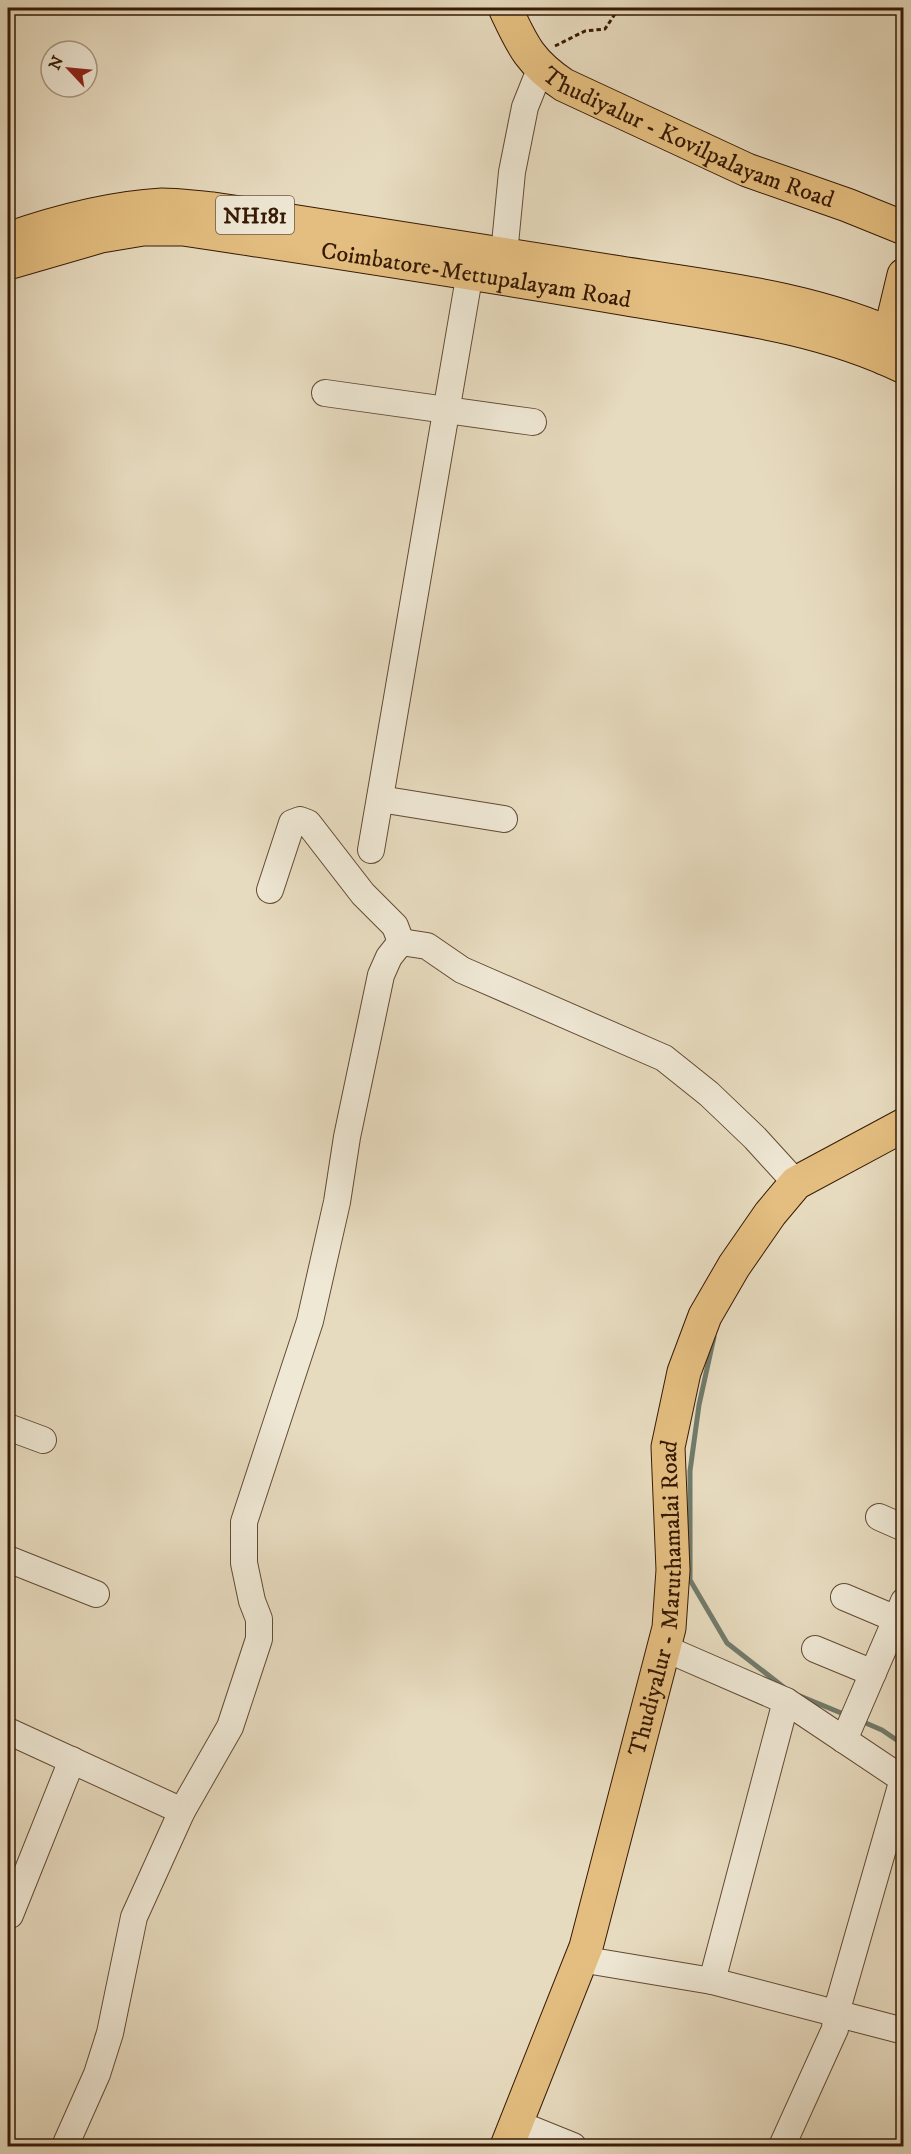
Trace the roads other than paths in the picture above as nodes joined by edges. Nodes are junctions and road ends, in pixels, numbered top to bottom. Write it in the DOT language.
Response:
graph roads {
  1 [pos="505,8"];
  2 [pos="534,59"];
  3 [pos="903,228"];
  4 [pos="8,239"];
  5 [pos="504,254"];
  6 [pos="8,263"];
  7 [pos="470,272"];
  8 [pos="903,275"];
  9 [pos="895,350"];
  10 [pos="325,393"];
  11 [pos="446,410"];
  12 [pos="533,422"];
  13 [pos="380,799"];
  14 [pos="504,819"];
  15 [pos="371,850"];
  16 [pos="270,890"];
  17 [pos="401,942"];
  18 [pos="903,1125"];
  19 [pos="796,1183"];
  20 [pos="8,1427"];
  21 [pos="43,1440"];
  22 [pos="879,1518"];
  23 [pos="903,1528"];
  24 [pos="8,1559"];
  25 [pos="96,1594"];
  26 [pos="844,1597"];
  27 [pos="900,1610"];
  28 [pos="664,1648"];
  29 [pos="815,1649"];
  30 [pos="873,1673"];
  31 [pos="786,1701"];
  32 [pos="850,1726"];
  33 [pos="8,1731"];
  34 [pos="72,1761"];
  35 [pos="903,1780"];
  36 [pos="182,1810"];
  37 [pos="10,1915"];
  38 [pos="580,1959"];
  39 [pos="712,1981"];
  40 [pos="836,2013"];
  41 [pos="903,2031"];
  42 [pos="512,2135"];
  43 [pos="64,2146"];
  44 [pos="573,2146"];
  45 [pos="782,2146"];
  1 -- 2 [label="main road, Thudiyalur - Kovilpalayam Road"];
  2 -- 3 [label="main road, Thudiyalur - Kovilpalayam Road"];
  2 -- 5 [label="street"];
  4 -- 5 [label="main road, NH181"];
  5 -- 9 [label="main road, NH181"];
  6 -- 7 [label="main road, Coimbatore-Mettupalayam Road / NH181"];
  7 -- 9 [label="main road, Coimbatore-Mettupalayam Road / NH181"];
  7 -- 11 [label="street"];
  8 -- 9 [label="main road"];
  10 -- 11 [label="street"];
  11 -- 12 [label="street"];
  11 -- 13 [label="street"];
  13 -- 14 [label="street"];
  13 -- 15 [label="street"];
  16 -- 17 [label="street"];
  17 -- 19 [label="street"];
  17 -- 36 [label="street"];
  18 -- 19 [label="main road, Thudiyalur - Maruthamalai Road"];
  19 -- 28 [label="main road, Thudiyalur - Maruthamalai Road"];
  20 -- 21 [label="street"];
  22 -- 23 [label="street"];
  24 -- 25 [label="street"];
  26 -- 27 [label="street"];
  27 -- 30 [label="street"];
  28 -- 31 [label="street"];
  28 -- 38 [label="main road, Thudiyalur - Maruthamalai Road"];
  29 -- 30 [label="street"];
  30 -- 32 [label="street"];
  31 -- 32 [label="street"];
  31 -- 39 [label="street"];
  32 -- 35 [label="street"];
  33 -- 34 [label="street"];
  34 -- 36 [label="street"];
  34 -- 37 [label="street"];
  35 -- 40 [label="street"];
  36 -- 43 [label="street"];
  38 -- 39 [label="street"];
  38 -- 42 [label="main road, Thudiyalur - Maruthamalai Road"];
  39 -- 40 [label="street"];
  40 -- 41 [label="street"];
  40 -- 45 [label="street"];
  42 -- 44 [label="street"];
}
